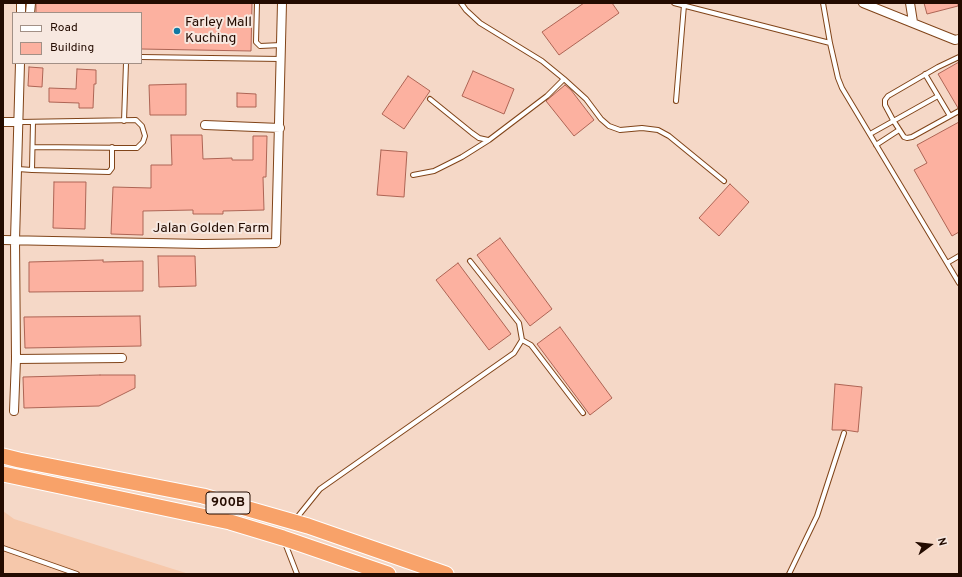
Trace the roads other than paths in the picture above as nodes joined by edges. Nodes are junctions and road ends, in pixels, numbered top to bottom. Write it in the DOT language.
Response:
graph roads {
  1 [pos="257,3"];
  2 [pos="282,3"];
  3 [pos="461,3"];
  4 [pos="674,3"];
  5 [pos="823,3"];
  6 [pos="863,3"];
  7 [pos="910,3"];
  8 [pos="684,6"];
  9 [pos="913,22"];
  10 [pos="959,40"];
  11 [pos="830,43"];
  12 [pos="282,45"];
  13 [pos="142,57"];
  14 [pos="959,58"];
  15 [pos="281,59"];
  16 [pos="20,64"];
  17 [pos="126,64"];
  18 [pos="925,74"];
  19 [pos="564,80"];
  20 [pos="938,96"];
  21 [pos="430,99"];
  22 [pos="676,101"];
  23 [pos="959,111"];
  24 [pos="950,116"];
  25 [pos="893,120"];
  26 [pos="124,121"];
  27 [pos="3,122"];
  28 [pos="19,122"];
  29 [pos="34,122"];
  30 [pos="205,126"];
  31 [pos="280,128"];
  32 [pos="899,130"];
  33 [pos="870,134"];
  34 [pos="489,140"];
  35 [pos="876,144"];
  36 [pos="33,147"];
  37 [pos="112,147"];
  38 [pos="18,169"];
  39 [pos="32,170"];
  40 [pos="413,175"];
  41 [pos="724,181"];
  42 [pos="3,240"];
  43 [pos="16,240"];
  44 [pos="959,256"];
  45 [pos="470,261"];
  46 [pos="947,262"];
  47 [pos="959,282"];
  48 [pos="522,340"];
  49 [pos="122,358"];
  50 [pos="16,360"];
  51 [pos="14,411"];
  52 [pos="583,413"];
  53 [pos="844,433"];
  54 [pos="3,456"];
  55 [pos="3,474"];
  56 [pos="294,522"];
  57 [pos="283,538"];
  58 [pos="3,548"];
  59 [pos="77,574"];
  60 [pos="297,574"];
  61 [pos="388,574"];
  62 [pos="446,574"];
  63 [pos="789,574"];
  1 -- 12 [label="lane"];
  2 -- 12 [label="street, Jalan Golden Farm"];
  3 -- 19 [label="lane"];
  4 -- 8 [label="lane"];
  5 -- 11 [label="lane"];
  6 -- 9 [label="street"];
  7 -- 9 [label="street"];
  8 -- 11 [label="lane"];
  8 -- 22 [label="lane"];
  9 -- 10 [label="street"];
  11 -- 33 [label="lane"];
  12 -- 15 [label="street, Jalan Golden Farm"];
  13 -- 15 [label="lane"];
  14 -- 18 [label="lane"];
  15 -- 31 [label="street, Jalan Golden Farm"];
  16 -- 28 [label="street"];
  17 -- 26 [label="lane"];
  18 -- 20 [label="lane"];
  18 -- 25 [label="lane"];
  19 -- 34 [label="lane"];
  19 -- 41 [label="lane"];
  20 -- 24 [label="lane"];
  20 -- 25 [label="lane"];
  21 -- 34 [label="lane"];
  23 -- 24 [label="lane"];
  24 -- 32 [label="lane"];
  25 -- 32 [label="lane"];
  25 -- 33 [label="lane"];
  26 -- 29 [label="lane"];
  26 -- 37 [label="lane"];
  27 -- 28 [label="street"];
  28 -- 29 [label="lane"];
  28 -- 38 [label="street"];
  29 -- 36 [label="lane"];
  30 -- 31 [label="street"];
  31 -- 43 [label="street, Jalan Golden Farm"];
  32 -- 35 [label="lane"];
  33 -- 35 [label="lane"];
  34 -- 40 [label="lane"];
  35 -- 46 [label="lane"];
  36 -- 37 [label="lane"];
  36 -- 39 [label="lane"];
  37 -- 39 [label="lane"];
  38 -- 39 [label="lane"];
  38 -- 43 [label="street"];
  42 -- 43 [label="street, Jalan Golden Farm"];
  43 -- 50 [label="street"];
  44 -- 46 [label="lane"];
  45 -- 48 [label="lane"];
  46 -- 47 [label="lane"];
  48 -- 52 [label="lane"];
  48 -- 56 [label="lane"];
  49 -- 50 [label="street"];
  50 -- 51 [label="street"];
  53 -- 63 [label="lane"];
  54 -- 56 [label="highway, 900B"];
  55 -- 57 [label="highway"];
  56 -- 62 [label="highway, 900B"];
  57 -- 60 [label="lane"];
  57 -- 61 [label="highway"];
  58 -- 59 [label="lane"];
}
